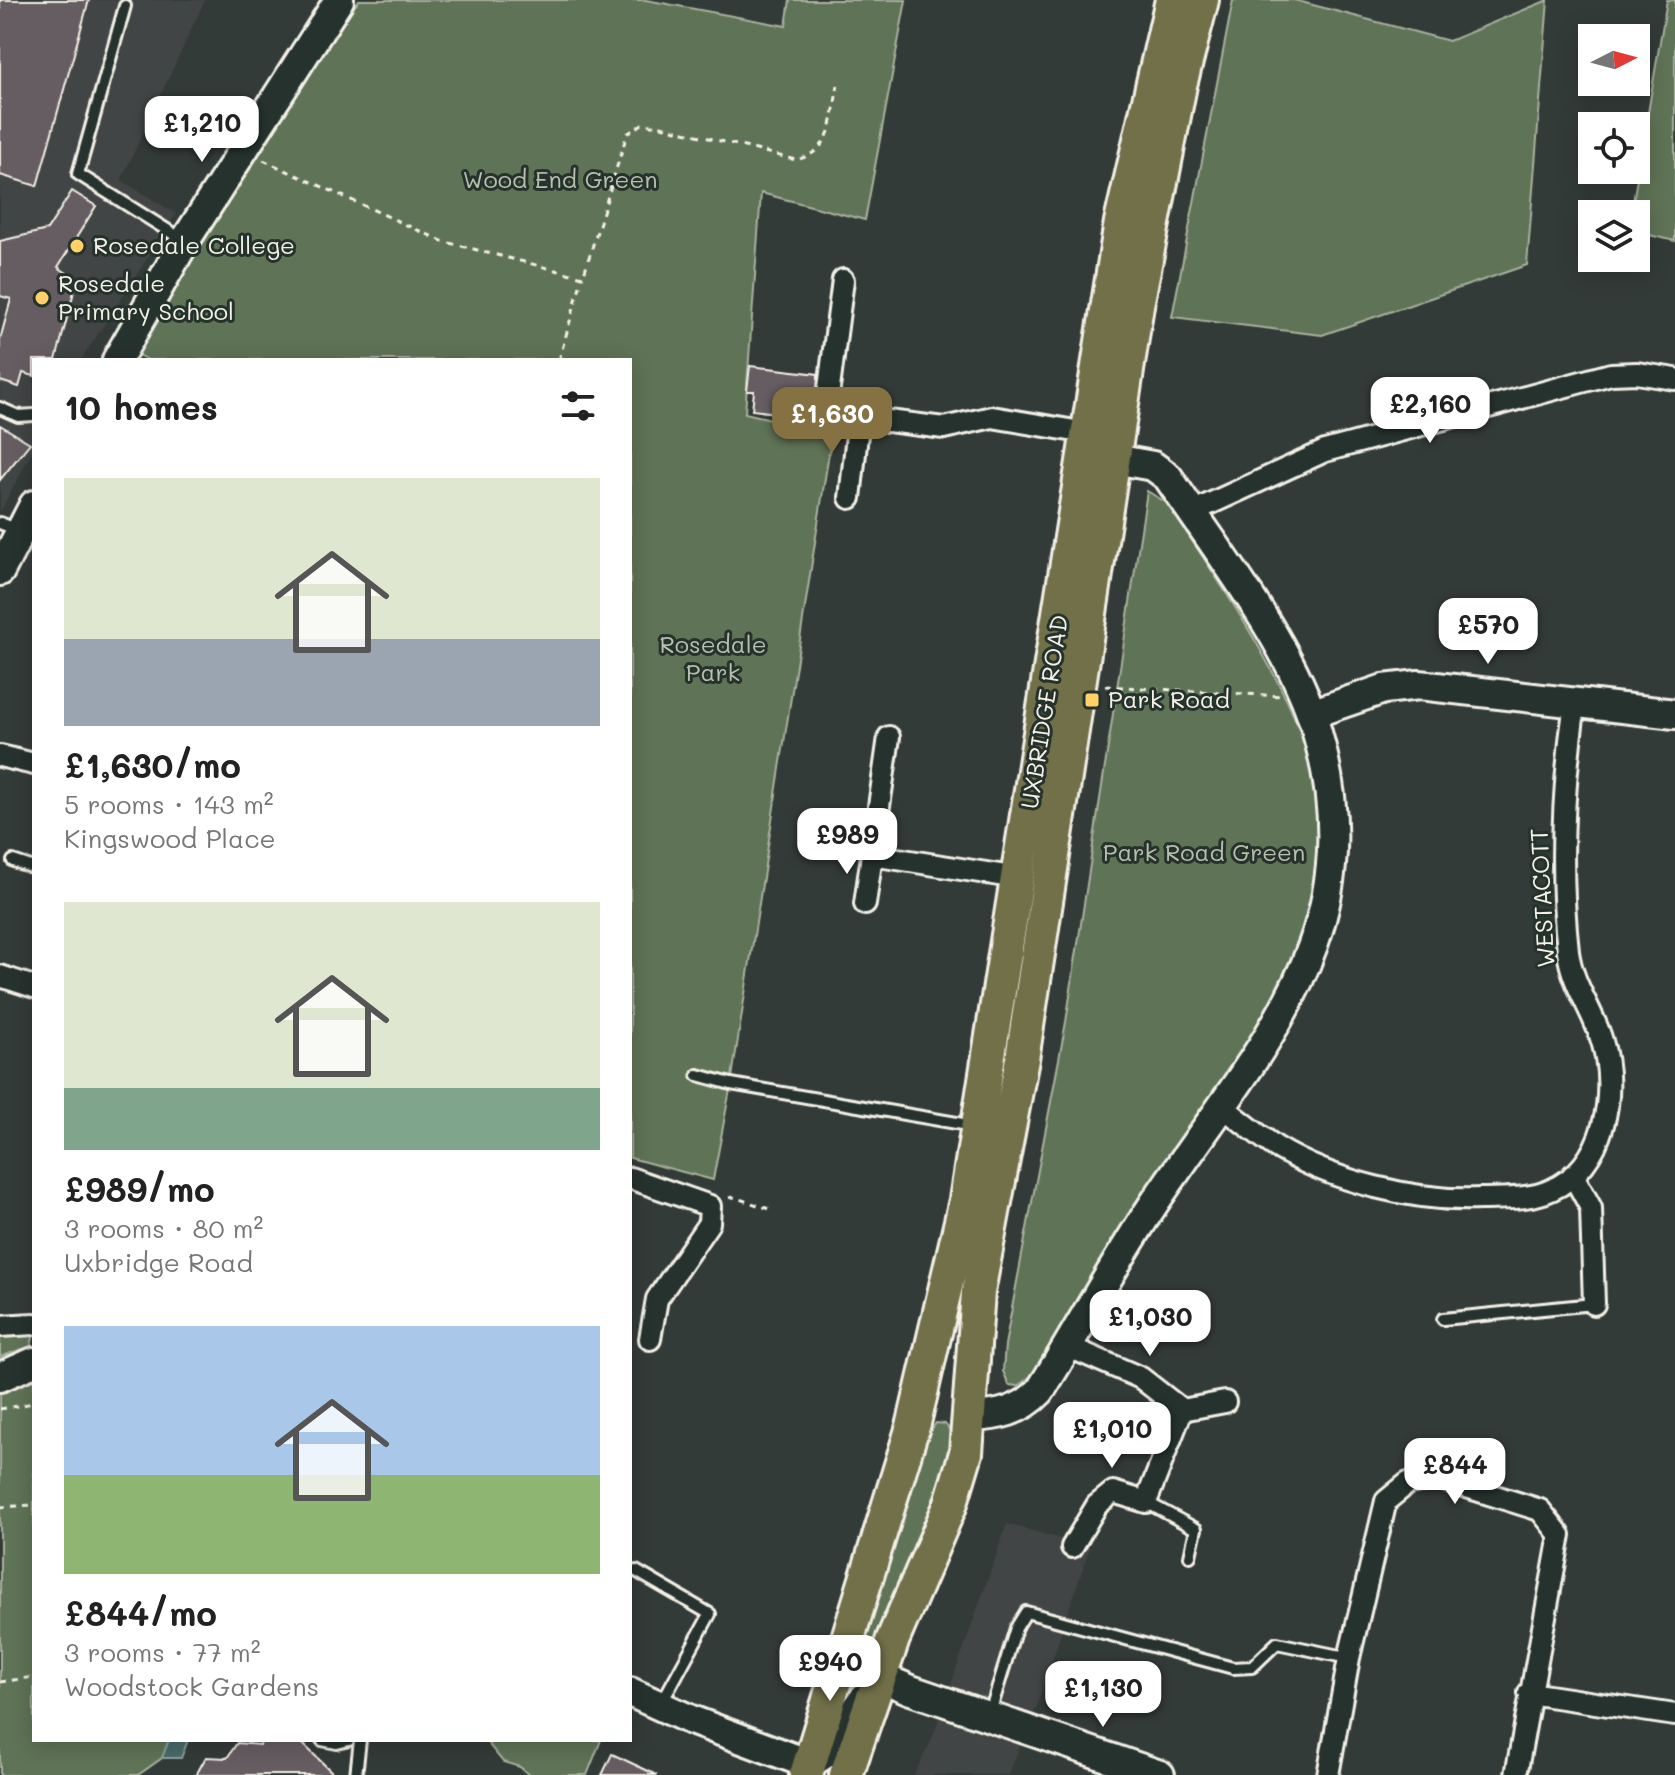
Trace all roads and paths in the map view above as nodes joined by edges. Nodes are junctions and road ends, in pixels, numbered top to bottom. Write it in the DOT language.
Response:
graph roads {
  1 [pos="339,0"];
  2 [pos="1172,0"];
  3 [pos="1202,0"];
  4 [pos="125,6"];
  5 [pos="838,85"];
  6 [pos="241,151"];
  7 [pos="185,241"];
  8 [pos="583,277"];
  9 [pos="843,280"];
  10 [pos="118,358"];
  11 [pos="560,358"];
  12 [pos="1675,379"];
  13 [pos="0,408"];
  14 [pos="32,415"];
  15 [pos="859,417"];
  16 [pos="1087,433"];
  17 [pos="1114,459"];
  18 [pos="850,498"];
  19 [pos="1192,512"];
  20 [pos="24,514"];
  21 [pos="0,571"];
  22 [pos="1100,686"];
  23 [pos="1575,703"];
  24 [pos="1308,706"];
  25 [pos="1675,714"];
  26 [pos="889,737"];
  27 [pos="0,756"];
  28 [pos="32,764"];
  29 [pos="872,855"];
  30 [pos="13,861"];
  31 [pos="32,867"];
  32 [pos="1018,878"];
  33 [pos="865,904"];
  34 [pos="0,976"];
  35 [pos="32,986"];
  36 [pos="698,1075"];
  37 [pos="1223,1107"];
  38 [pos="980,1127"];
  39 [pos="1573,1175"];
  40 [pos="632,1179"];
  41 [pos="710,1206"];
  42 [pos="773,1210"];
  43 [pos="1594,1304"];
  44 [pos="1443,1319"];
  45 [pos="32,1324"];
  46 [pos="0,1326"];
  47 [pos="650,1339"];
  48 [pos="1067,1346"];
  49 [pos="32,1363"];
  50 [pos="0,1377"];
  51 [pos="1225,1402"];
  52 [pos="32,1403"];
  53 [pos="0,1409"];
  54 [pos="1182,1410"];
  55 [pos="971,1417"];
  56 [pos="914,1423"];
  57 [pos="1146,1502"];
  58 [pos="32,1505"];
  59 [pos="0,1507"];
  60 [pos="1072,1547"];
  61 [pos="1190,1556"];
  62 [pos="636,1571"];
  63 [pos="845,1649"];
  64 [pos="1349,1658"];
  65 [pos="32,1677"];
  66 [pos="879,1677"];
  67 [pos="0,1682"];
  68 [pos="632,1693"];
  69 [pos="1529,1693"];
  70 [pos="660,1706"];
  71 [pos="1675,1715"];
  72 [pos="988,1718"];
  73 [pos="360,1742"];
  74 [pos="1103,1766"];
  75 [pos="807,1770"];
  76 [pos="356,1775"];
  77 [pos="846,1775"];
  78 [pos="1160,1775"];
  79 [pos="1328,1775"];
  80 [pos="1516,1775"];
  1 -- 6 [label="street"];
  2 -- 16 [label="main road, UXBRIDGE ROAD"];
  3 -- 17 [label="main road, UXBRIDGE ROAD"];
  4 -- 7 [label="lane"];
  5 -- 8 [label="path"];
  6 -- 7 [label="street"];
  6 -- 8 [label="path"];
  7 -- 10 [label="street"];
  8 -- 11 [label="path"];
  9 -- 15 [label="street"];
  12 -- 19 [label="street"];
  13 -- 14 [label="lane"];
  15 -- 16 [label="street"];
  15 -- 18 [label="street"];
  16 -- 32 [label="main road, UXBRIDGE ROAD"];
  17 -- 19 [label="street"];
  17 -- 55 [label="main road, UXBRIDGE ROAD"];
  19 -- 24 [label="street"];
  20 -- 21 [label="street"];
  22 -- 24 [label="path"];
  23 -- 24 [label="street"];
  23 -- 25 [label="street"];
  23 -- 39 [label="street, WESTACOTT"];
  24 -- 37 [label="street"];
  26 -- 29 [label="street"];
  27 -- 28 [label="street"];
  29 -- 32 [label="street"];
  29 -- 33 [label="street"];
  30 -- 31 [label="lane"];
  32 -- 38 [label="main road, UXBRIDGE ROAD"];
  34 -- 35 [label="street"];
  36 -- 38 [label="lane"];
  37 -- 39 [label="street, WESTACOTT"];
  37 -- 48 [label="street"];
  38 -- 56 [label="main road, UXBRIDGE ROAD"];
  39 -- 43 [label="street"];
  40 -- 41 [label="street"];
  41 -- 42 [label="path"];
  41 -- 47 [label="street"];
  43 -- 44 [label="lane"];
  45 -- 46 [label="street"];
  48 -- 54 [label="street"];
  48 -- 55 [label="street"];
  49 -- 50 [label="street"];
  51 -- 54 [label="street"];
  52 -- 53 [label="path"];
  54 -- 57 [label="street"];
  55 -- 56 [label="main road"];
  55 -- 66 [label="main road, UXBRIDGE ROAD"];
  56 -- 63 [label="main road, UXBRIDGE ROAD"];
  57 -- 60 [label="street"];
  57 -- 61 [label="lane"];
  58 -- 59 [label="path"];
  62 -- 70 [label="lane"];
  63 -- 66 [label="street"];
  63 -- 75 [label="main road, UXBRIDGE ROAD"];
  64 -- 69 [label="street"];
  64 -- 72 [label="lane"];
  64 -- 79 [label="street"];
  65 -- 67 [label="path"];
  66 -- 72 [label="street"];
  66 -- 75 [label="street"];
  66 -- 77 [label="main road, UXBRIDGE ROAD"];
  68 -- 70 [label="street"];
  69 -- 71 [label="street"];
  69 -- 80 [label="street"];
  70 -- 75 [label="street"];
  72 -- 74 [label="street"];
  73 -- 76 [label="lane"];
  74 -- 78 [label="street"];
}
